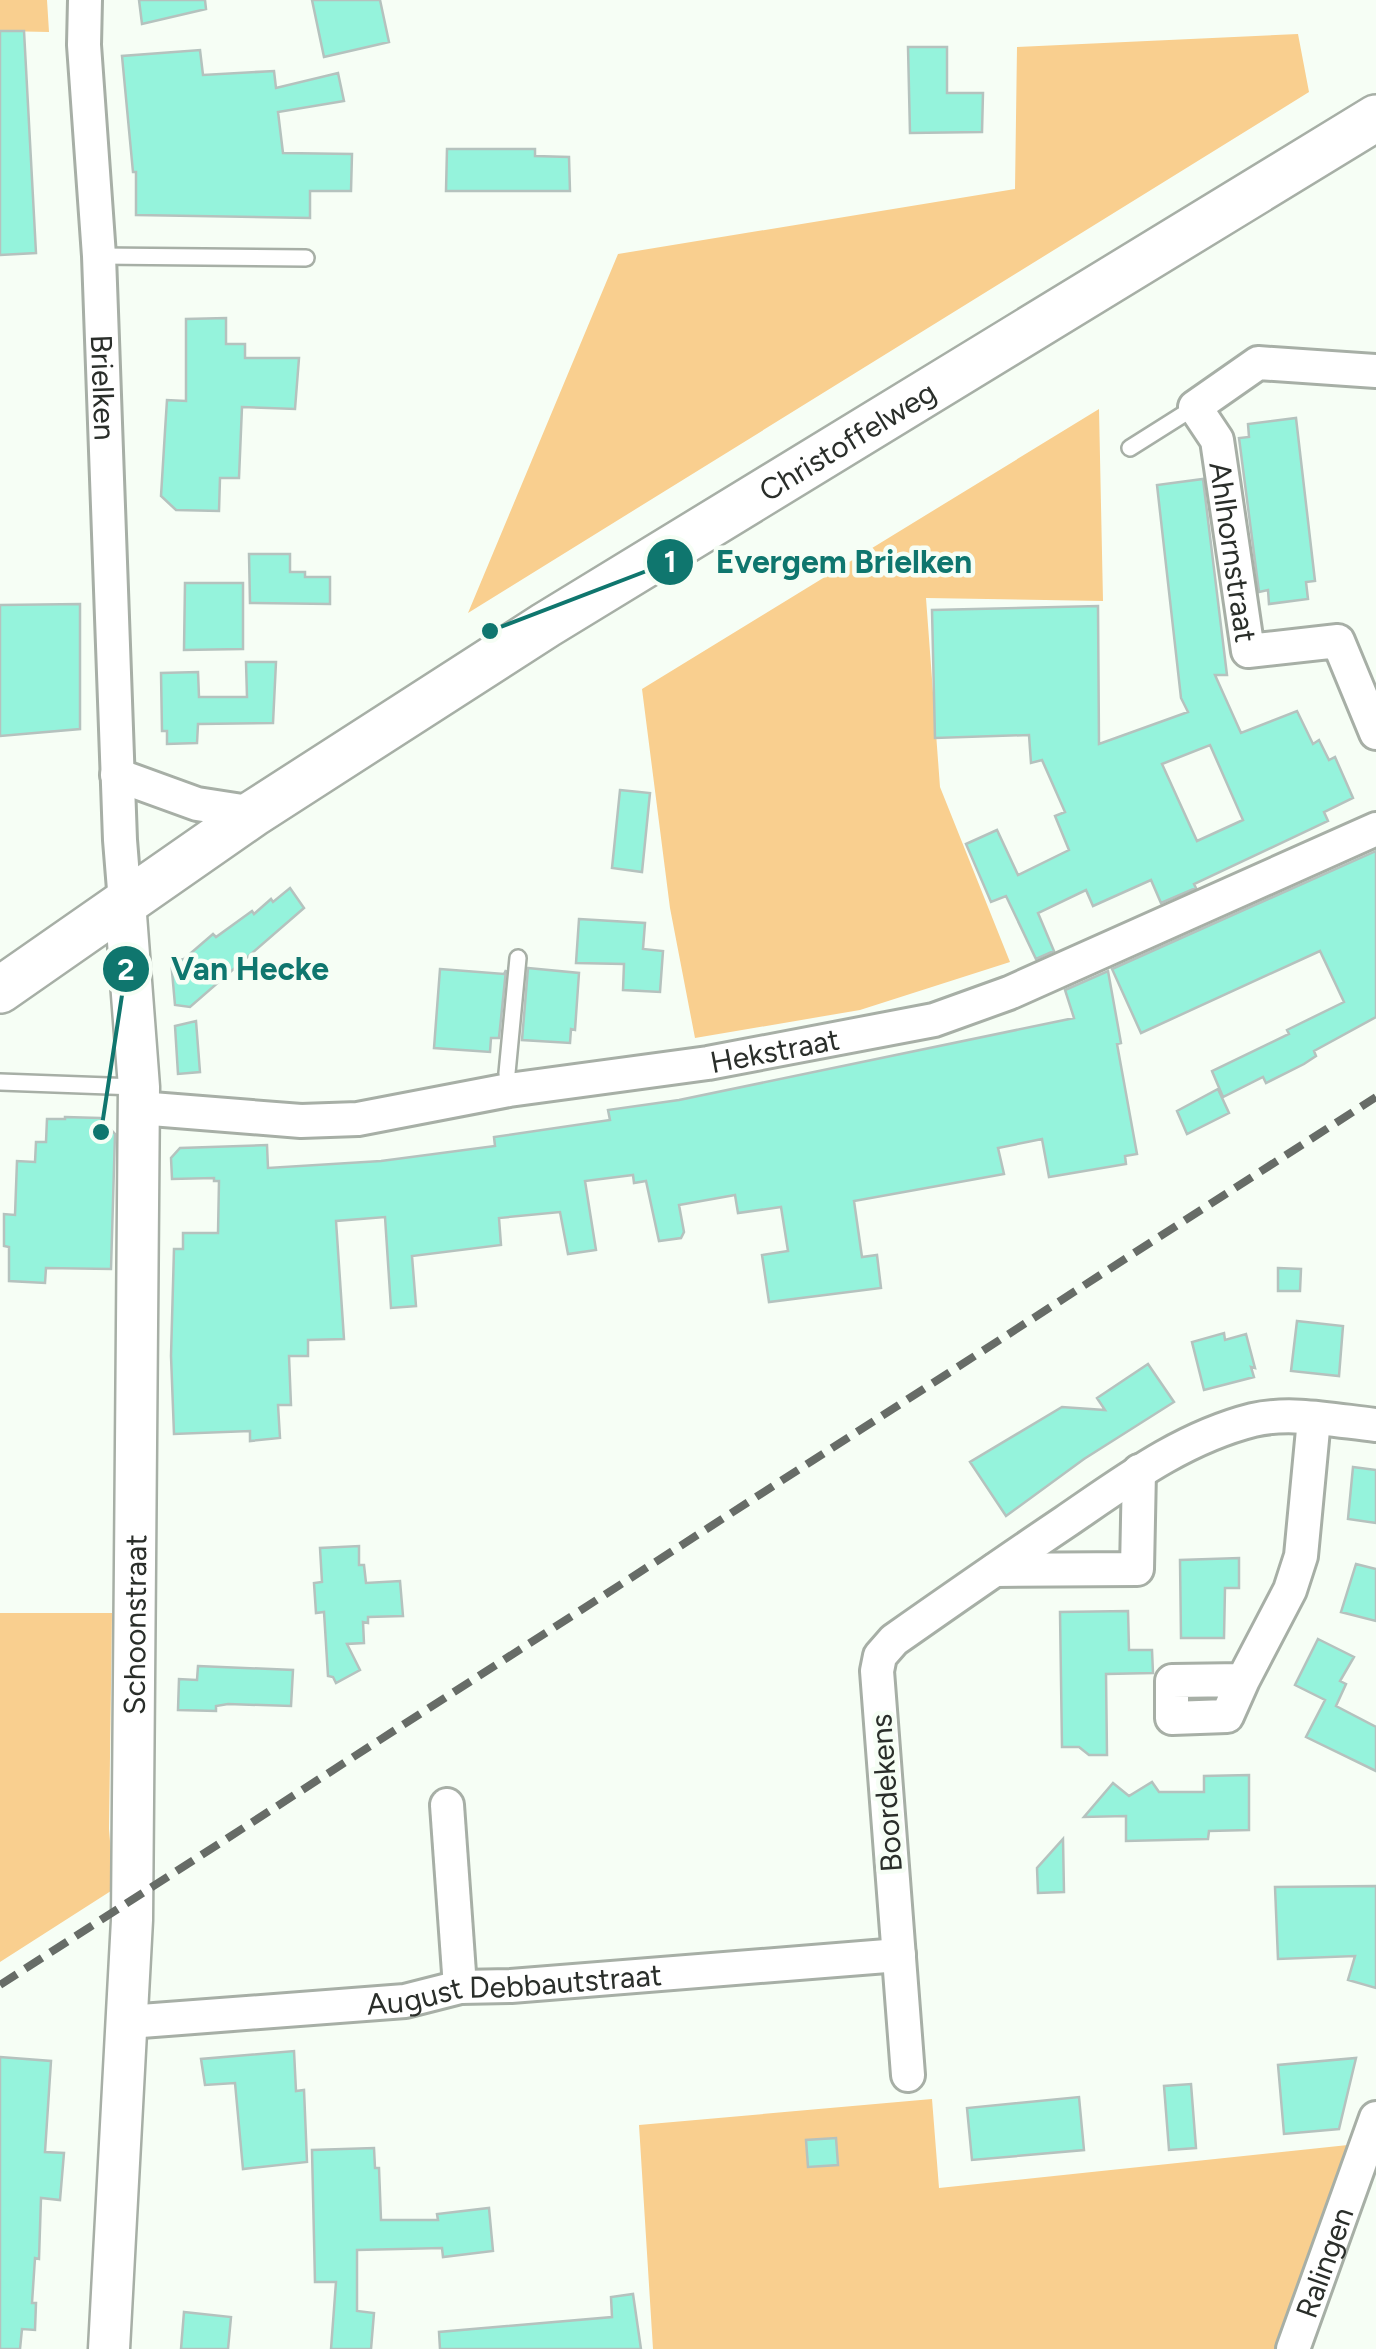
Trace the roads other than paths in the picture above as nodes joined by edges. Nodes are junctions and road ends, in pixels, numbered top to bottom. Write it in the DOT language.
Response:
graph roads {
  1 [pos="85,0"];
  2 [pos="1376,118"];
  3 [pos="99,256"];
  4 [pos="306,258"];
  5 [pos="1376,371"];
  6 [pos="1195,407"];
  7 [pos="1130,448"];
  8 [pos="1376,733"];
  9 [pos="117,776"];
  10 [pos="254,812"];
  11 [pos="1376,829"];
  12 [pos="125,902"];
  13 [pos="518,958"];
  14 [pos="0,990"];
  15 [pos="0,1082"];
  16 [pos="510,1090"];
  17 [pos="139,1097"];
  18 [pos="1314,1419"];
  19 [pos="1376,1425"];
  20 [pos="1138,1471"];
  21 [pos="995,1570"];
  22 [pos="1242,1680"];
  23 [pos="447,1805"];
  24 [pos="899,1955"];
  25 [pos="460,1987"];
  26 [pos="128,2022"];
  27 [pos="908,2074"];
  28 [pos="1376,2118"];
  29 [pos="110,2349"];
  30 [pos="1293,2349"];
  1 -- 3 [label="street, Brielken"];
  2 -- 10 [label="main road, Christoffelweg"];
  3 -- 4 [label="lane"];
  3 -- 9 [label="street, Brielken"];
  5 -- 6 [label="street"];
  6 -- 7 [label="lane"];
  6 -- 8 [label="street, Ahlhornstraat"];
  9 -- 10 [label="street"];
  9 -- 12 [label="street, Brielken"];
  10 -- 12 [label="main road, Christoffelweg"];
  11 -- 16 [label="street, Hekstraat"];
  12 -- 14 [label="main road, Christoffelweg"];
  12 -- 17 [label="street, Schoonstraat"];
  13 -- 16 [label="lane"];
  15 -- 17 [label="lane"];
  16 -- 17 [label="street, Hekstraat"];
  17 -- 26 [label="street, Schoonstraat"];
  18 -- 19 [label="street, Boordekens"];
  18 -- 20 [label="street, Boordekens"];
  18 -- 22 [label="street"];
  20 -- 21 [label="street, Boordekens"];
  20 -- 21 [label="street"];
  21 -- 24 [label="street, Boordekens"];
  23 -- 25 [label="street"];
  24 -- 25 [label="street, August Debbautstraat"];
  24 -- 27 [label="street, Boordekens"];
  25 -- 26 [label="street, August Debbautstraat"];
  26 -- 29 [label="street, Schoonstraat"];
  28 -- 30 [label="street, Ralingen"];
}
